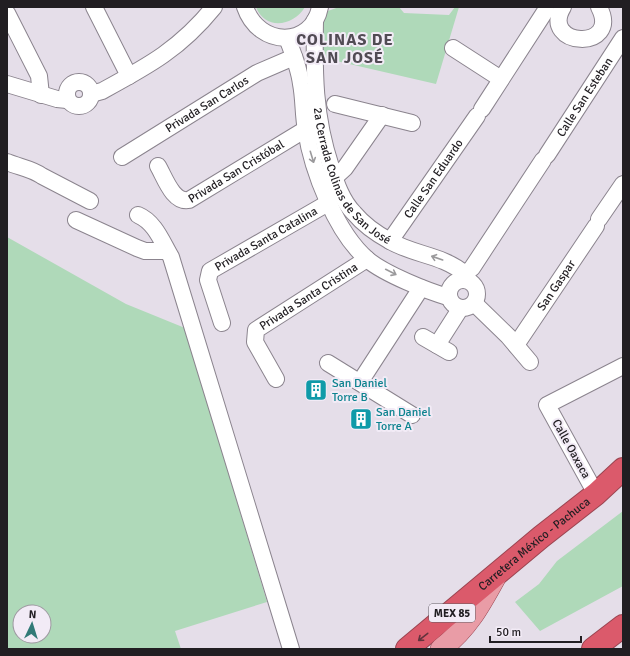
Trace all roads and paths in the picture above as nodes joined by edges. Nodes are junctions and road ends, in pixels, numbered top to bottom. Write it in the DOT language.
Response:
graph roads {
  1 [pos="94,7"];
  2 [pos="214,7"];
  3 [pos="231,7"];
  4 [pos="599,7"];
  5 [pos="542,9"];
  6 [pos="320,11"];
  7 [pos="247,12"];
  8 [pos="7,13"];
  9 [pos="561,13"];
  10 [pos="602,23"];
  11 [pos="286,38"];
  12 [pos="623,39"];
  13 [pos="453,48"];
  14 [pos="294,57"];
  15 [pos="129,76"];
  16 [pos="501,79"];
  17 [pos="13,86"];
  18 [pos="41,95"];
  19 [pos="309,98"];
  20 [pos="335,104"];
  21 [pos="382,115"];
  22 [pos="412,123"];
  23 [pos="306,129"];
  24 [pos="122,157"];
  25 [pos="7,162"];
  26 [pos="158,166"];
  27 [pos="334,178"];
  28 [pos="623,184"];
  29 [pos="90,201"];
  30 [pos="328,203"];
  31 [pos="138,216"];
  32 [pos="76,220"];
  33 [pos="374,231"];
  34 [pos="390,241"];
  35 [pos="166,251"];
  36 [pos="363,254"];
  37 [pos="465,277"];
  38 [pos="421,288"];
  39 [pos="448,297"];
  40 [pos="467,306"];
  41 [pos="222,323"];
  42 [pos="424,337"];
  43 [pos="516,345"];
  44 [pos="530,362"];
  45 [pos="328,363"];
  46 [pos="623,366"];
  47 [pos="276,379"];
  48 [pos="360,382"];
  49 [pos="412,415"];
  50 [pos="623,469"];
  51 [pos="596,494"];
  52 [pos="496,576"];
  53 [pos="623,626"];
  54 [pos="291,649"];
  55 [pos="407,649"];
  56 [pos="441,649"];
  57 [pos="594,649"];
  1 -- 15 [label="street"];
  2 -- 15 [label="street"];
  3 -- 7 [label="street"];
  4 -- 10 [label="street"];
  5 -- 9 [label="street"];
  5 -- 16 [label="street, Calle San Eduardo"];
  6 -- 11 [label="street"];
  6 -- 19 [label="street, 2a Cerrada Colinas de San José"];
  7 -- 11 [label="street"];
  8 -- 18 [label="street"];
  9 -- 10 [label="street"];
  10 -- 12 [label="street"];
  11 -- 14 [label="street, 2a Cerrada Colinas de San José"];
  12 -- 37 [label="street, Calle San Esteban"];
  13 -- 16 [label="street"];
  14 -- 19 [label="street, 2a Cerrada Colinas de San José"];
  14 -- 24 [label="street, Privada San Carlos"];
  15 -- 18 [label="street"];
  16 -- 34 [label="street, Calle San Eduardo"];
  17 -- 18 [label="street"];
  19 -- 23 [label="street, 2a Cerrada Colinas de San José"];
  19 -- 27 [label="street, 2a Cerrada Colinas de San José"];
  20 -- 21 [label="street"];
  21 -- 22 [label="street"];
  21 -- 27 [label="street"];
  23 -- 26 [label="street, Privada San Cristóbal"];
  23 -- 30 [label="street, 2a Cerrada Colinas de San José, one-way"];
  25 -- 29 [label="street"];
  27 -- 33 [label="street, 2a Cerrada Colinas de San José"];
  28 -- 43 [label="street, San Gaspar"];
  30 -- 36 [label="street, 2a Cerrada Colinas de San José"];
  30 -- 41 [label="street, Privada Santa Catalina"];
  31 -- 35 [label="street"];
  32 -- 35 [label="street"];
  33 -- 34 [label="street, 2a Cerrada Colinas de San José"];
  33 -- 36 [label="street"];
  37 -- 34 [label="street, 2a Cerrada Colinas de San José, one-way"];
  35 -- 54 [label="street"];
  36 -- 38 [label="street, 2a Cerrada Colinas de San José, one-way"];
  36 -- 47 [label="street, Privada Santa Cristina"];
  37 -- 39 [label="street"];
  37 -- 40 [label="street"];
  38 -- 39 [label="street, 2a Cerrada Colinas de San José"];
  38 -- 48 [label="street"];
  39 -- 40 [label="street"];
  40 -- 42 [label="street"];
  40 -- 43 [label="street"];
  43 -- 44 [label="street"];
  45 -- 48 [label="street"];
  46 -- 51 [label="street, Calle Oaxaca"];
  48 -- 49 [label="street"];
  50 -- 51 [label="highway, Carretera México - Pachuca / MEX 85"];
  51 -- 52 [label="highway, Carretera México - Pachuca / MEX 85"];
  52 -- 55 [label="highway, Carretera México - Pachuca / MEX 85, one-way"];
  52 -- 56 [label="main road"];
  53 -- 57 [label="highway"];
}
